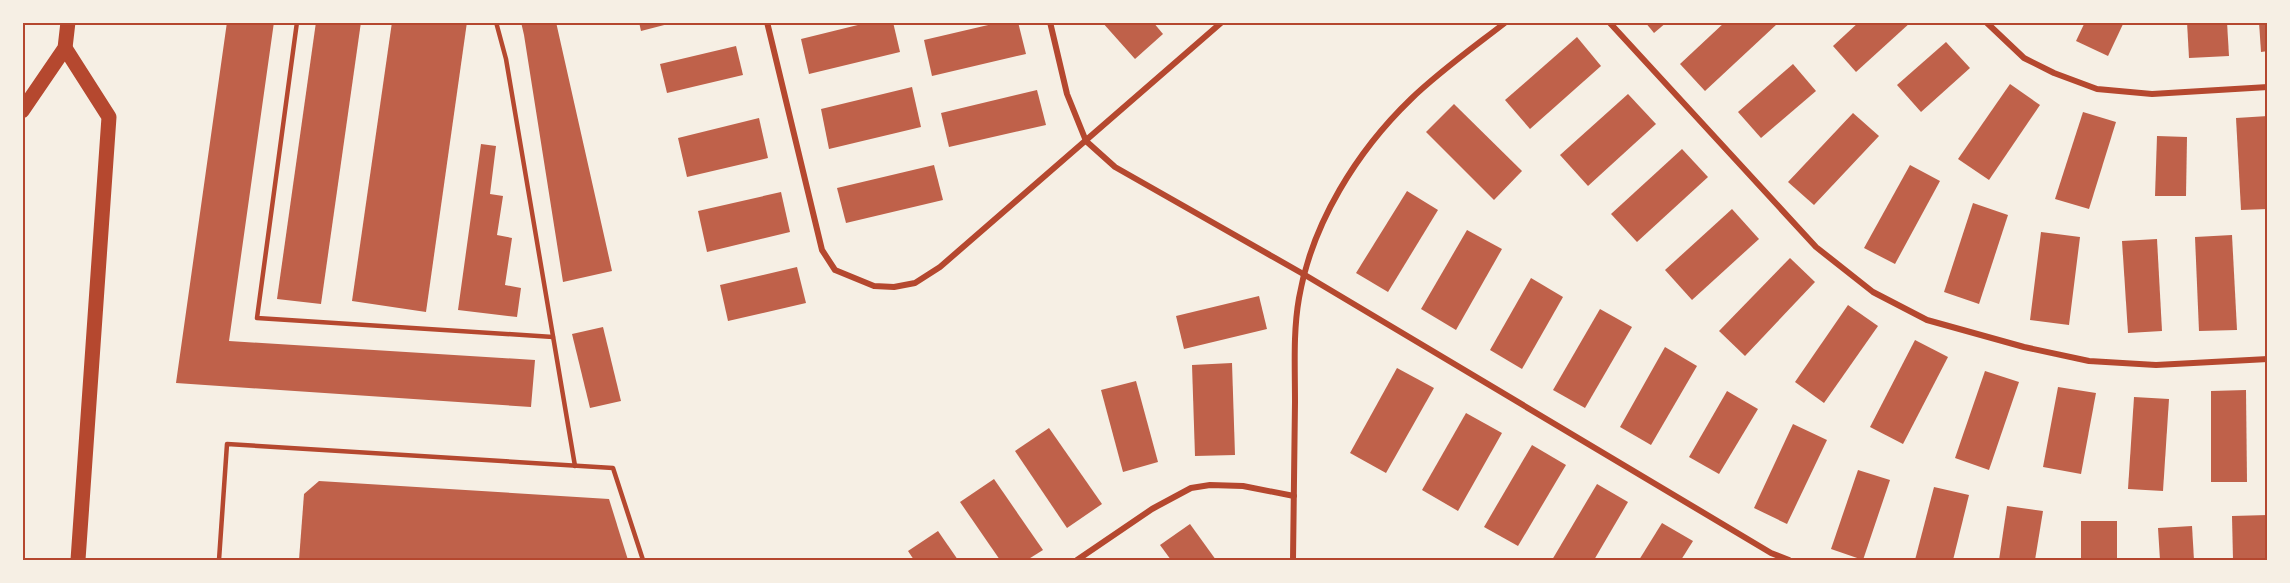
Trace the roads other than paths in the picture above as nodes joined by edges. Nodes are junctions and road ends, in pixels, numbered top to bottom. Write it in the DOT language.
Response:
graph roads {
  1 [pos="68,22"];
  2 [pos="297,22"];
  3 [pos="496,22"];
  4 [pos="766,22"];
  5 [pos="1050,22"];
  6 [pos="1222,22"];
  7 [pos="1506,22"];
  8 [pos="1609,22"];
  9 [pos="1986,22"];
  10 [pos="65,48"];
  11 [pos="2268,87"];
  12 [pos="22,111"];
  13 [pos="1086,141"];
  14 [pos="1305,274"];
  15 [pos="553,337"];
  16 [pos="2268,359"];
  17 [pos="575,466"];
  18 [pos="1294,496"];
  19 [pos="78,561"];
  20 [pos="219,561"];
  21 [pos="643,561"];
  22 [pos="1077,561"];
  23 [pos="1293,561"];
  24 [pos="1789,561"];
  1 -- 10 [label="main road"];
  2 -- 15 [label="lane"];
  3 -- 15 [label="lane"];
  4 -- 13 [label="street"];
  5 -- 13 [label="street"];
  6 -- 13 [label="street"];
  7 -- 14 [label="street"];
  8 -- 16 [label="street"];
  9 -- 11 [label="street"];
  10 -- 12 [label="main road"];
  10 -- 19 [label="main road"];
  13 -- 14 [label="street"];
  14 -- 18 [label="street"];
  14 -- 24 [label="street"];
  15 -- 17 [label="lane"];
  17 -- 20 [label="lane"];
  17 -- 21 [label="lane"];
  18 -- 22 [label="street"];
  18 -- 23 [label="street"];
}
